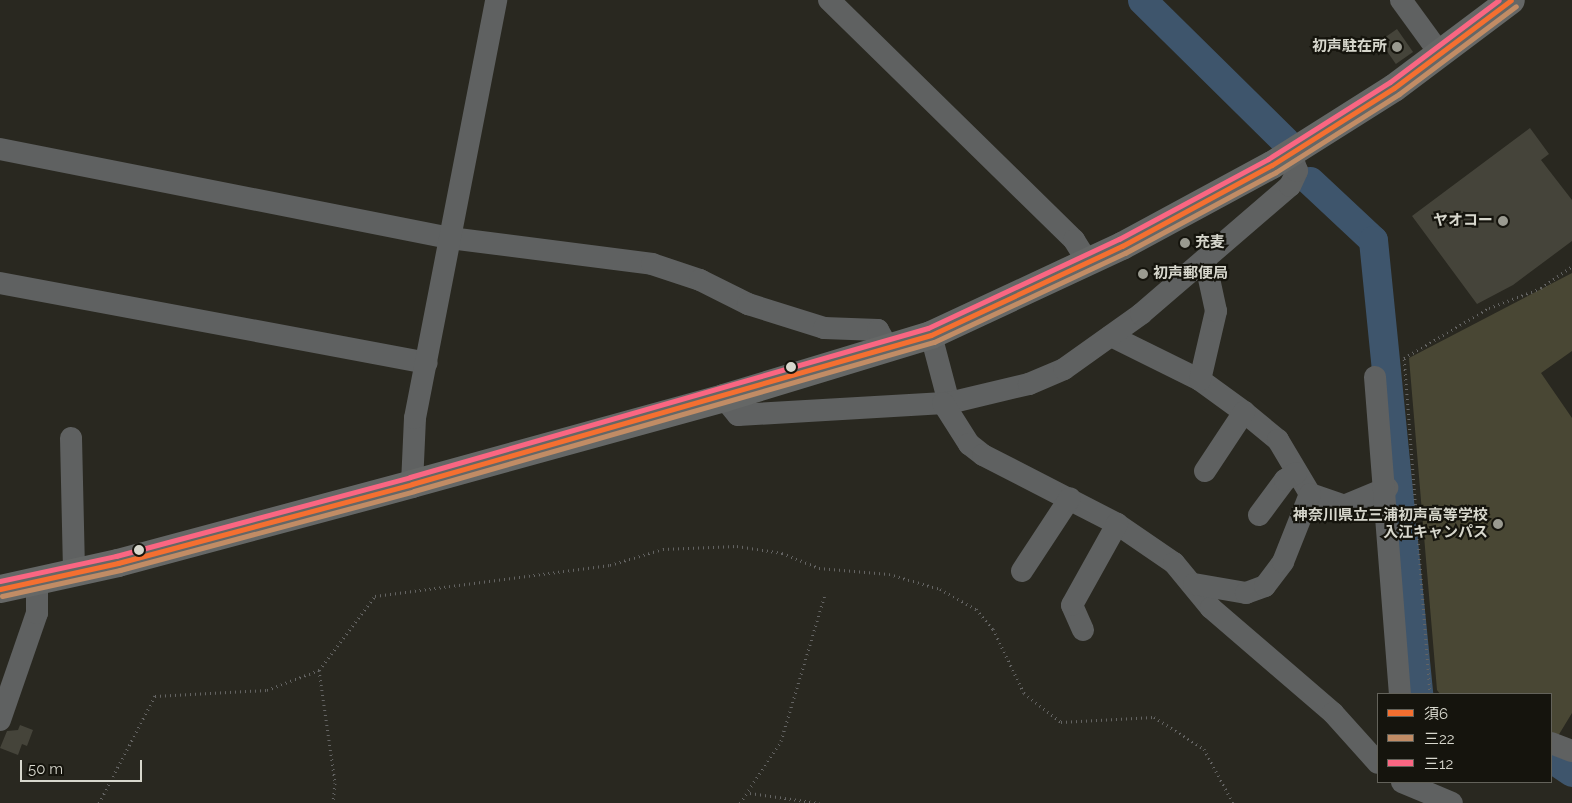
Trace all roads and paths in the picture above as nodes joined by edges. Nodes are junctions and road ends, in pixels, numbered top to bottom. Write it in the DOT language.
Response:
graph roads {
  1 [pos="496,0"];
  2 [pos="829,0"];
  3 [pos="1402,0"];
  4 [pos="1511,0"];
  5 [pos="1441,55"];
  6 [pos="0,149"];
  7 [pos="1291,154"];
  8 [pos="450,238"];
  9 [pos="1205,260"];
  10 [pos="1088,262"];
  11 [pos="1572,266"];
  12 [pos="0,283"];
  13 [pos="931,335"];
  14 [pos="1112,336"];
  15 [pos="889,350"];
  16 [pos="427,363"];
  17 [pos="1375,377"];
  18 [pos="1200,380"];
  19 [pos="724,398"];
  20 [pos="946,403"];
  21 [pos="1244,412"];
  22 [pos="70,438"];
  23 [pos="1205,471"];
  24 [pos="1296,473"];
  25 [pos="412,484"];
  26 [pos="1387,488"];
  27 [pos="1310,494"];
  28 [pos="1070,498"];
  29 [pos="1259,516"];
  30 [pos="1117,524"];
  31 [pos="1022,571"];
  32 [pos="74,573"];
  33 [pos="37,581"];
  34 [pos="1194,584"];
  35 [pos="0,589"];
  36 [pos="825,594"];
  37 [pos="1083,630"];
  38 [pos="319,670"];
  39 [pos="1400,693"];
  40 [pos="1430,693"];
  41 [pos="0,720"];
  42 [pos="1377,762"];
  43 [pos="1408,784"];
  44 [pos="750,793"];
  45 [pos="99,803"];
  46 [pos="332,803"];
  47 [pos="740,803"];
  48 [pos="819,803"];
  49 [pos="1232,803"];
  50 [pos="1452,803"];
  1 -- 8 [label="street"];
  2 -- 10 [label="street"];
  3 -- 5 [label="street"];
  4 -- 5 [label="highway"];
  5 -- 7 [label="highway"];
  6 -- 8 [label="street"];
  7 -- 9 [label="street"];
  7 -- 10 [label="highway"];
  8 -- 15 [label="street"];
  8 -- 16 [label="street"];
  9 -- 14 [label="street"];
  9 -- 18 [label="street"];
  10 -- 13 [label="highway"];
  11 -- 40 [label="path"];
  12 -- 16 [label="street"];
  13 -- 15 [label="highway"];
  13 -- 20 [label="street"];
  14 -- 18 [label="street"];
  14 -- 20 [label="street"];
  15 -- 19 [label="highway"];
  16 -- 25 [label="street"];
  17 -- 26 [label="street"];
  18 -- 21 [label="street"];
  19 -- 20 [label="street"];
  19 -- 25 [label="highway"];
  20 -- 28 [label="street"];
  21 -- 23 [label="street"];
  21 -- 24 [label="street"];
  22 -- 32 [label="street"];
  24 -- 27 [label="street"];
  24 -- 29 [label="street"];
  25 -- 32 [label="highway"];
  26 -- 27 [label="street"];
  26 -- 39 [label="street"];
  27 -- 34 [label="street"];
  28 -- 30 [label="street"];
  28 -- 31 [label="street"];
  30 -- 34 [label="street"];
  30 -- 37 [label="street"];
  32 -- 33 [label="highway"];
  33 -- 35 [label="highway"];
  33 -- 41 [label="street"];
  34 -- 42 [label="street"];
  36 -- 44 [label="path"];
  38 -- 45 [label="path"];
  38 -- 46 [label="path"];
  38 -- 49 [label="path"];
  43 -- 50 [label="street"];
  44 -- 47 [label="path"];
  44 -- 48 [label="path"];
}
